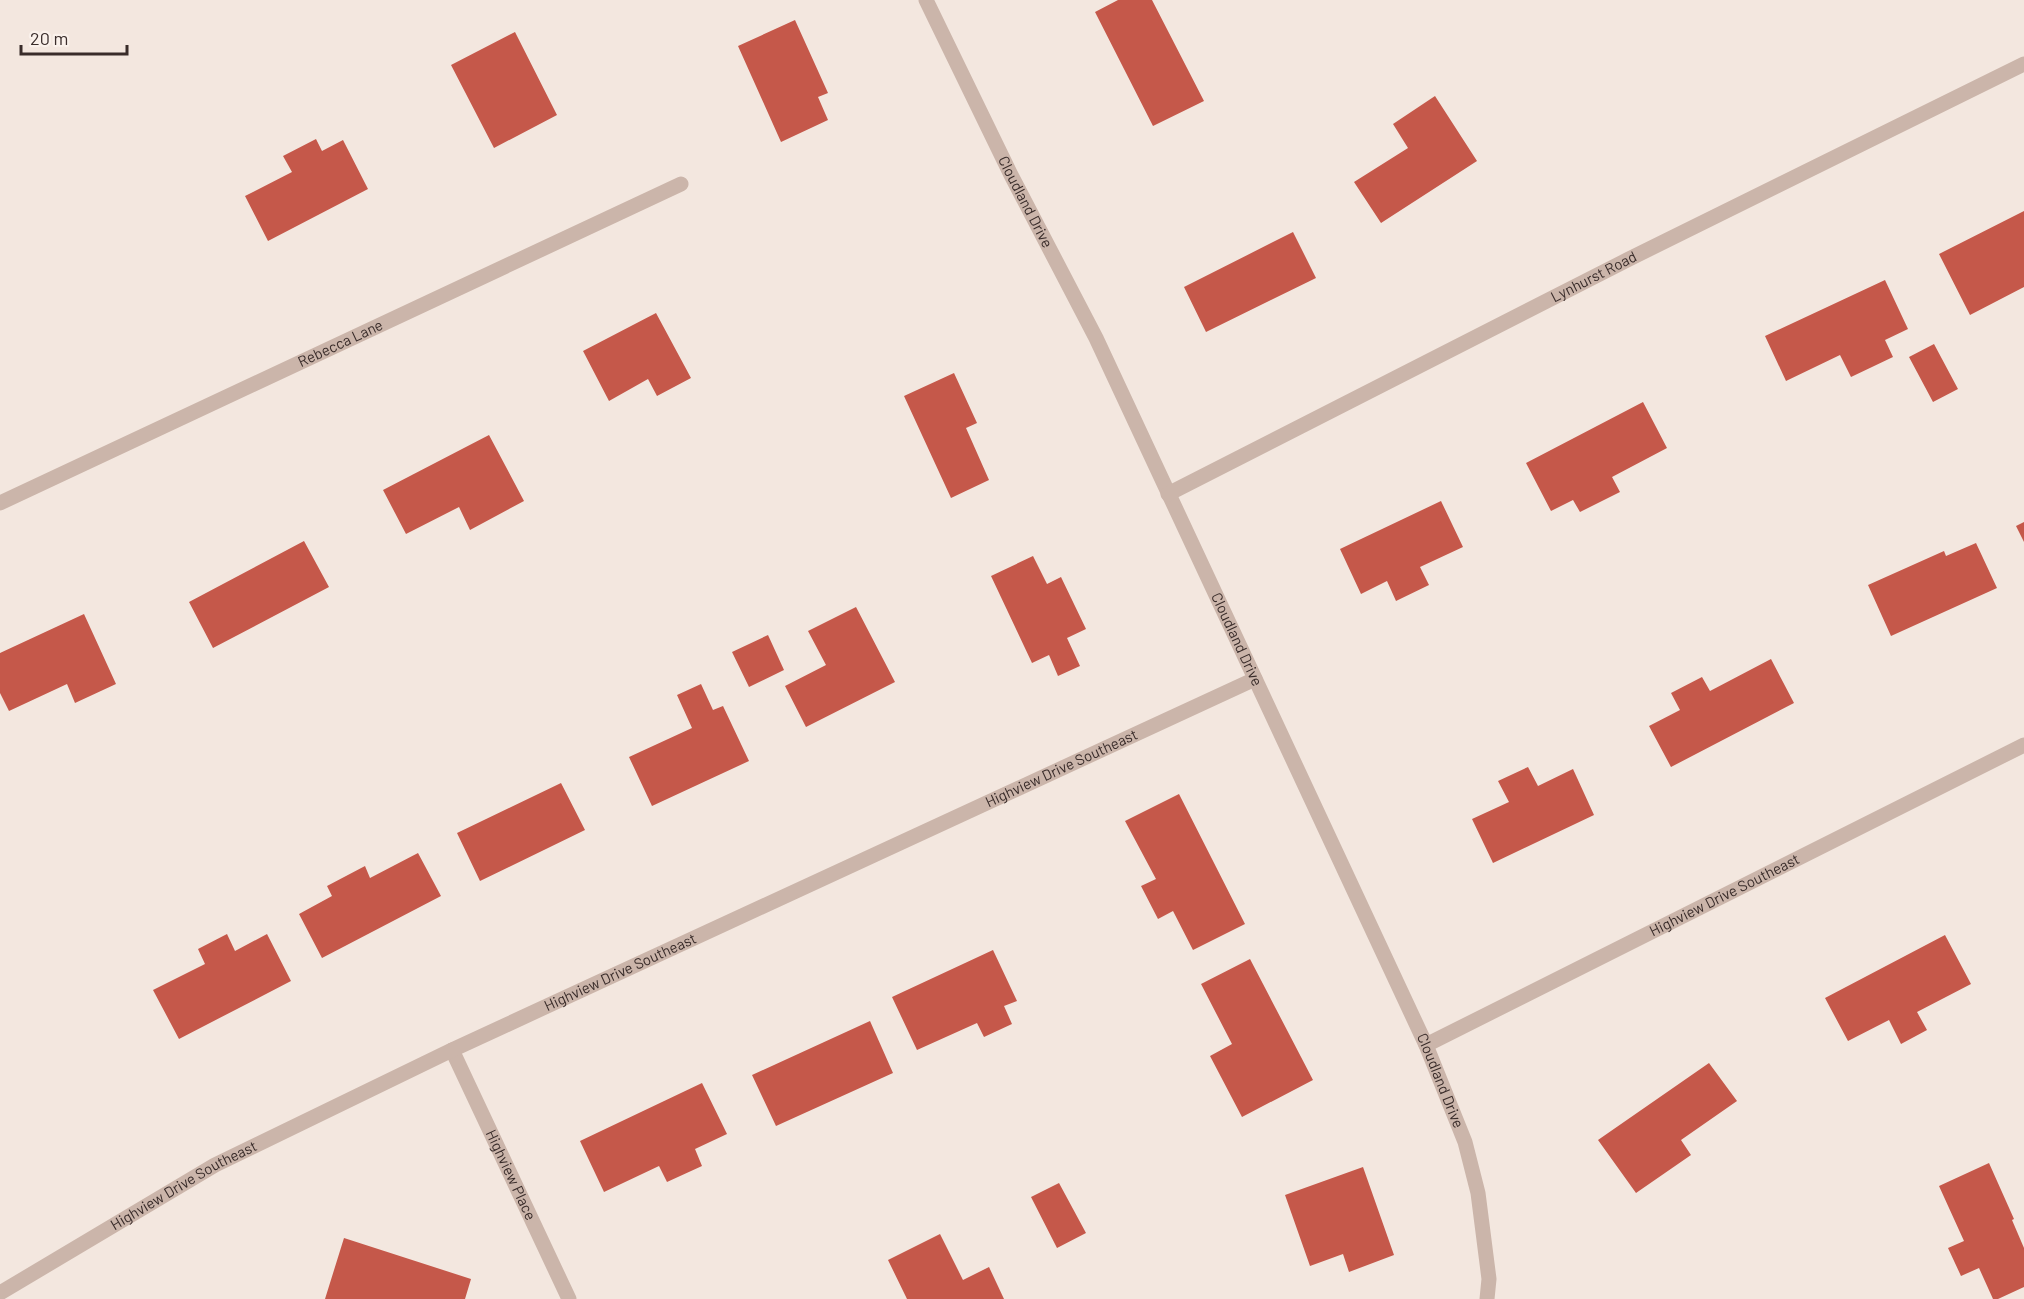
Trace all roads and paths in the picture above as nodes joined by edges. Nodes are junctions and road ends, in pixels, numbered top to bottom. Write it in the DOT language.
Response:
graph roads {
  1 [pos="926,0"];
  2 [pos="2024,64"];
  3 [pos="681,184"];
  4 [pos="1168,494"];
  5 [pos="0,503"];
  6 [pos="1255,679"];
  7 [pos="2023,747"];
  8 [pos="1426,1045"];
  9 [pos="453,1050"];
  10 [pos="0,1293"];
  11 [pos="569,1299"];
  12 [pos="1487,1299"];
  1 -- 4 [label="street, Cloudland Drive"];
  2 -- 4 [label="street, Lynhurst Road"];
  3 -- 5 [label="street, Rebecca Lane"];
  4 -- 6 [label="street, Cloudland Drive"];
  6 -- 8 [label="street, Cloudland Drive"];
  6 -- 9 [label="street, Highview Drive Southeast"];
  7 -- 8 [label="street, Highview Drive Southeast"];
  8 -- 12 [label="street, Cloudland Drive"];
  9 -- 10 [label="street, Highview Drive Southeast"];
  9 -- 11 [label="street, Highview Place"];
}
